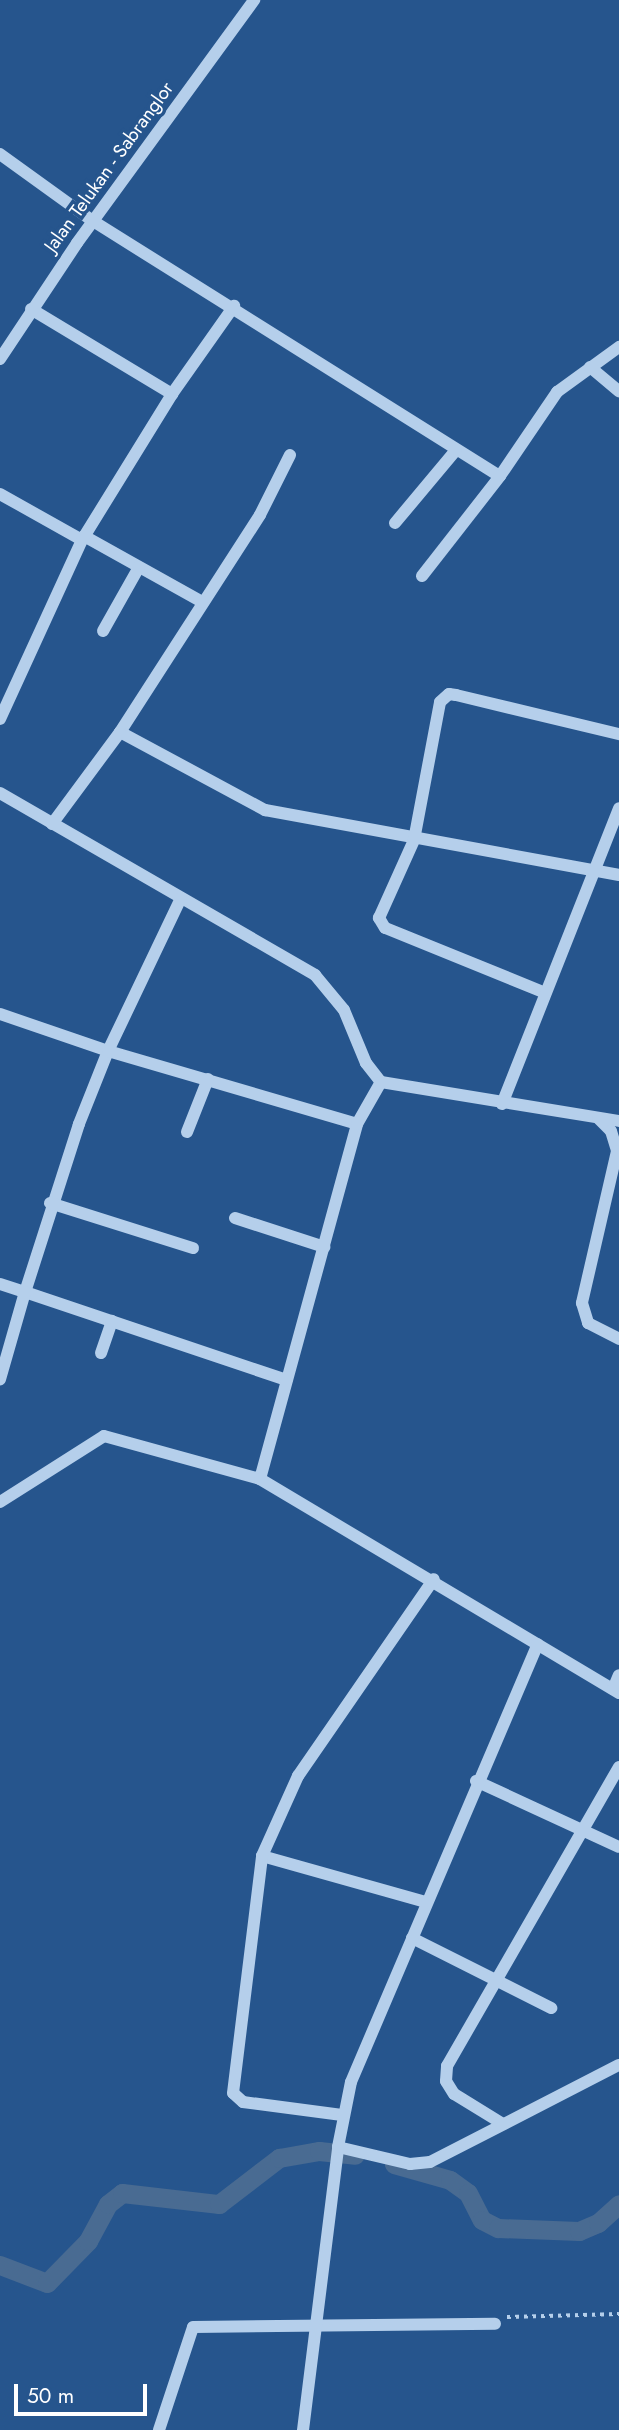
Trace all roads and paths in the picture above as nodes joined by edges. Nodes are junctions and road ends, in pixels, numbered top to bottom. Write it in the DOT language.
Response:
graph roads {
  1 [pos="254,0"];
  2 [pos="0,154"];
  3 [pos="93,220"];
  4 [pos="234,306"];
  5 [pos="31,309"];
  6 [pos="619,347"];
  7 [pos="0,359"];
  8 [pos="596,371"];
  9 [pos="619,391"];
  10 [pos="172,394"];
  11 [pos="456,450"];
  12 [pos="290,455"];
  13 [pos="500,476"];
  14 [pos="0,494"];
  15 [pos="395,523"];
  16 [pos="83,538"];
  17 [pos="139,566"];
  18 [pos="422,576"];
  19 [pos="202,602"];
  20 [pos="103,631"];
  21 [pos="0,719"];
  22 [pos="120,732"];
  23 [pos="619,734"];
  24 [pos="0,793"];
  25 [pos="619,808"];
  26 [pos="49,822"];
  27 [pos="414,840"];
  28 [pos="594,870"];
  29 [pos="619,875"];
  30 [pos="181,898"];
  31 [pos="543,992"];
  32 [pos="0,1014"];
  33 [pos="107,1051"];
  34 [pos="208,1079"];
  35 [pos="381,1082"];
  36 [pos="502,1104"];
  37 [pos="596,1117"];
  38 [pos="619,1121"];
  39 [pos="357,1124"];
  40 [pos="187,1132"];
  41 [pos="50,1203"];
  42 [pos="235,1218"];
  43 [pos="324,1247"];
  44 [pos="193,1248"];
  45 [pos="0,1284"];
  46 [pos="26,1292"];
  47 [pos="113,1321"];
  48 [pos="619,1339"];
  49 [pos="101,1353"];
  50 [pos="0,1379"];
  51 [pos="287,1380"];
  52 [pos="260,1479"];
  53 [pos="3,1496"];
  54 [pos="434,1579"];
  55 [pos="538,1644"];
  56 [pos="619,1675"];
  57 [pos="616,1691"];
  58 [pos="619,1768"];
  59 [pos="476,1782"];
  60 [pos="582,1831"];
  61 [pos="619,1847"];
  62 [pos="262,1856"];
  63 [pos="426,1902"];
  64 [pos="412,1938"];
  65 [pos="496,1982"];
  66 [pos="551,2008"];
  67 [pos="619,2065"];
  68 [pos="342,2115"];
  69 [pos="503,2124"];
  70 [pos="338,2147"];
  71 [pos="619,2314"];
  72 [pos="500,2321"];
  73 [pos="316,2324"];
  74 [pos="159,2430"];
  75 [pos="303,2430"];
  1 -- 3 [label="street, Jalan Telukan - Sabranglor"];
  2 -- 3 [label="street"];
  3 -- 4 [label="street"];
  3 -- 5 [label="street, Jalan Telukan - Sabranglor"];
  4 -- 10 [label="street"];
  4 -- 11 [label="street"];
  5 -- 7 [label="street, Jalan Telukan - Sabranglor"];
  5 -- 10 [label="street"];
  6 -- 8 [label="street"];
  8 -- 9 [label="street"];
  8 -- 13 [label="street"];
  10 -- 16 [label="street"];
  11 -- 13 [label="street"];
  11 -- 15 [label="street"];
  12 -- 19 [label="street"];
  13 -- 18 [label="street"];
  14 -- 16 [label="street"];
  16 -- 17 [label="street"];
  16 -- 21 [label="street"];
  17 -- 19 [label="street"];
  17 -- 20 [label="street"];
  19 -- 22 [label="street"];
  22 -- 26 [label="street"];
  22 -- 27 [label="street"];
  23 -- 27 [label="street"];
  24 -- 26 [label="street"];
  25 -- 28 [label="street"];
  26 -- 30 [label="street"];
  27 -- 28 [label="street"];
  27 -- 31 [label="street"];
  28 -- 29 [label="street"];
  28 -- 31 [label="street"];
  30 -- 33 [label="street"];
  30 -- 35 [label="street"];
  31 -- 36 [label="street"];
  32 -- 33 [label="street"];
  33 -- 34 [label="street"];
  33 -- 41 [label="street"];
  34 -- 39 [label="street"];
  34 -- 40 [label="street"];
  35 -- 36 [label="street"];
  35 -- 39 [label="street"];
  36 -- 37 [label="street"];
  37 -- 38 [label="street"];
  37 -- 48 [label="street"];
  39 -- 43 [label="street"];
  41 -- 44 [label="street"];
  41 -- 46 [label="street"];
  42 -- 43 [label="street"];
  43 -- 51 [label="street"];
  45 -- 46 [label="street"];
  46 -- 47 [label="street"];
  46 -- 50 [label="street"];
  47 -- 49 [label="street"];
  47 -- 51 [label="street"];
  51 -- 52 [label="street"];
  52 -- 53 [label="street"];
  52 -- 54 [label="street"];
  54 -- 55 [label="street"];
  54 -- 62 [label="street"];
  55 -- 57 [label="street"];
  55 -- 59 [label="street"];
  56 -- 57 [label="street"];
  58 -- 60 [label="street"];
  59 -- 60 [label="street"];
  59 -- 63 [label="street"];
  60 -- 61 [label="street"];
  60 -- 65 [label="street"];
  62 -- 63 [label="street"];
  62 -- 68 [label="street"];
  63 -- 64 [label="street"];
  64 -- 65 [label="street"];
  64 -- 68 [label="street"];
  65 -- 66 [label="street"];
  65 -- 69 [label="street"];
  67 -- 69 [label="street"];
  68 -- 70 [label="street"];
  69 -- 70 [label="street"];
  70 -- 73 [label="street"];
  71 -- 72 [label="path"];
  72 -- 73 [label="street"];
  73 -- 74 [label="street"];
  73 -- 75 [label="street"];
}
